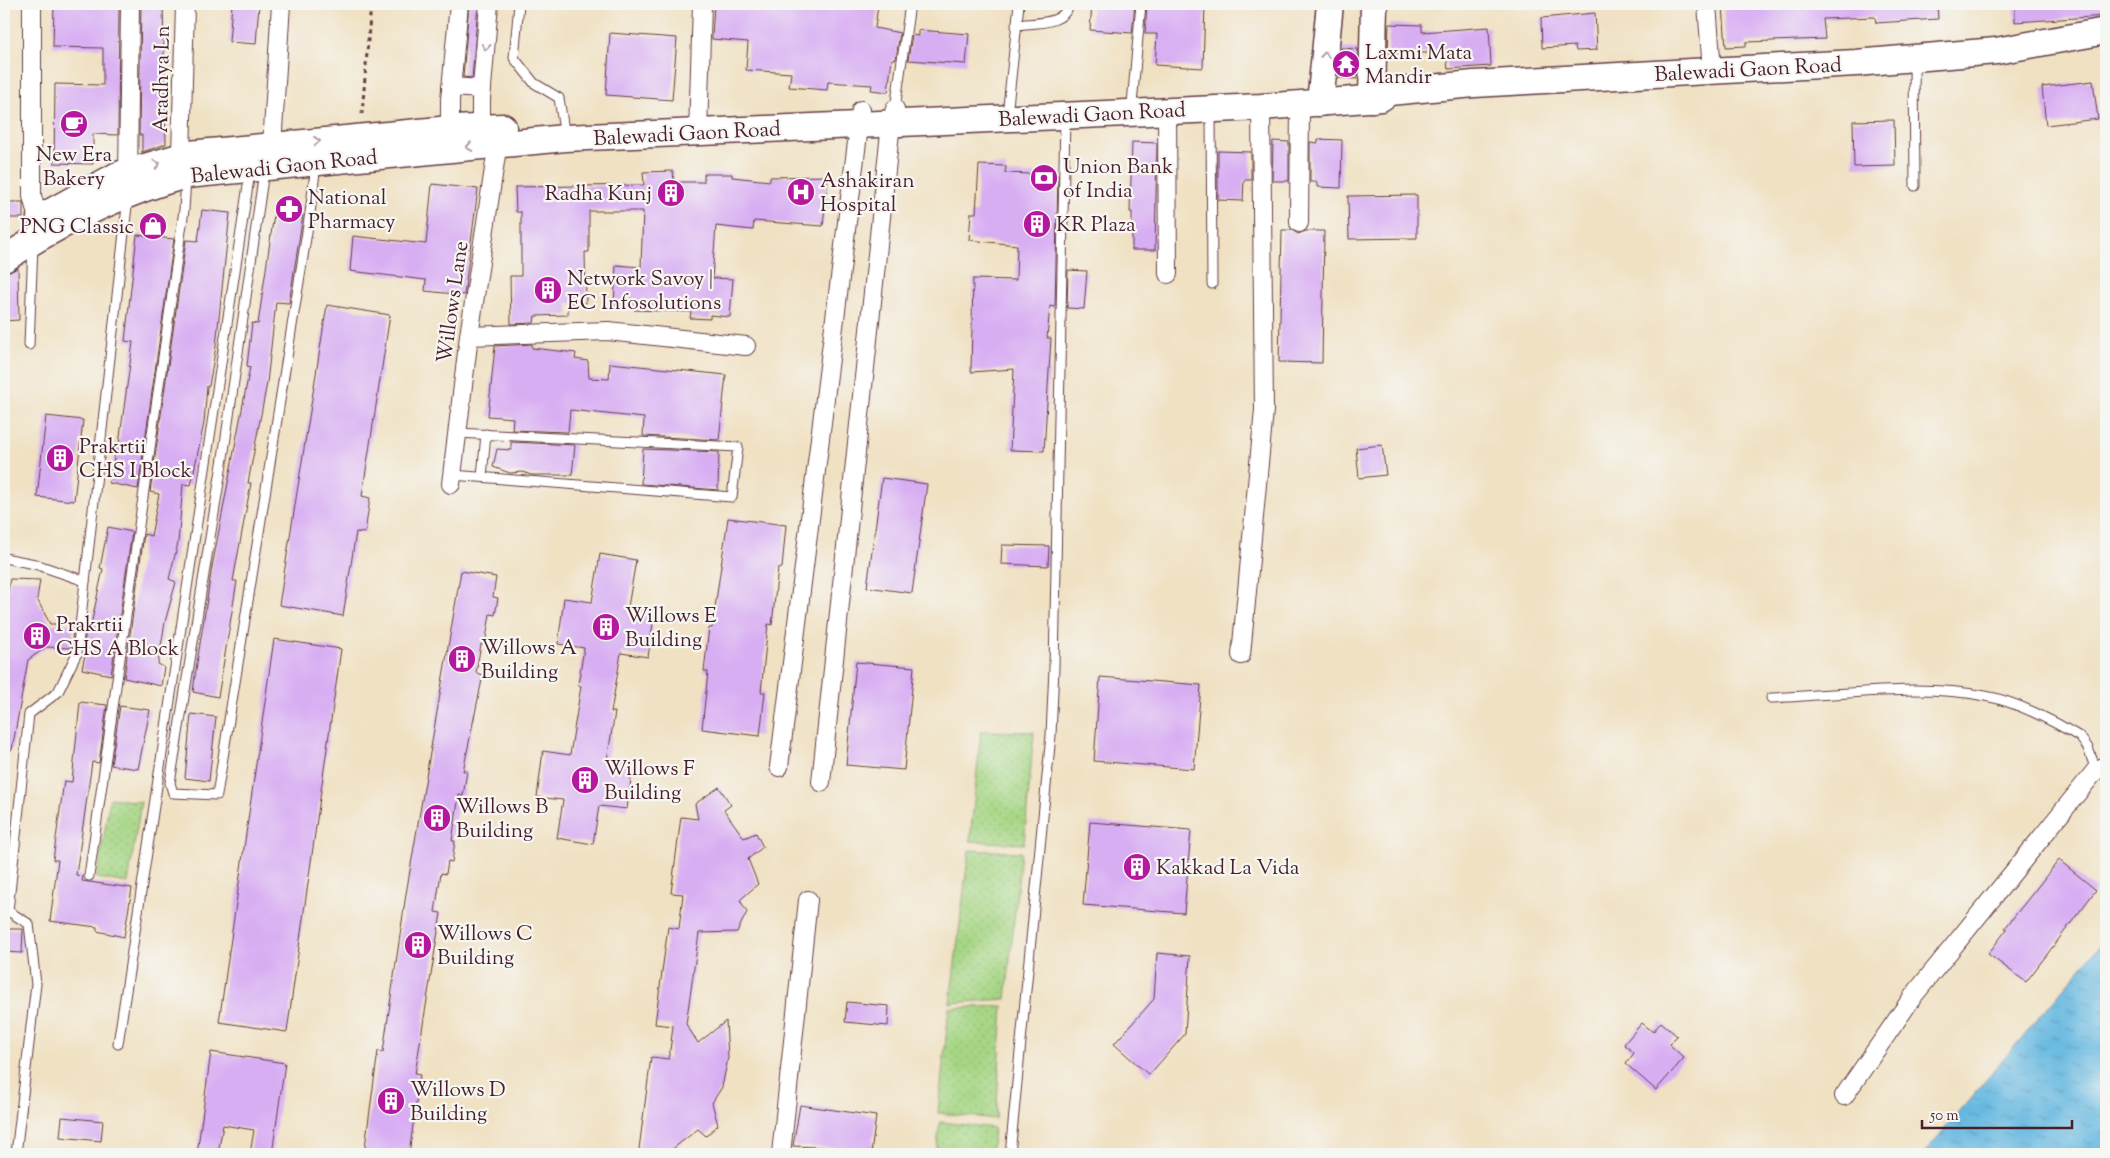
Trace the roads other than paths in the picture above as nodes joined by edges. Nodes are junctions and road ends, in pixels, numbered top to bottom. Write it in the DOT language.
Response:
graph roads {
  1 [pos="32,4"];
  2 [pos="130,4"];
  3 [pos="185,4"];
  4 [pos="281,4"];
  5 [pos="459,4"];
  6 [pos="490,4"];
  7 [pos="520,4"];
  8 [pos="702,4"];
  9 [pos="910,4"];
  10 [pos="1019,4"];
  11 [pos="1070,4"];
  12 [pos="1141,4"];
  13 [pos="1330,4"];
  14 [pos="1374,4"];
  15 [pos="1707,4"];
  16 [pos="1016,25"];
  17 [pos="2106,31"];
  18 [pos="1914,58"];
  19 [pos="1712,71"];
  20 [pos="451,87"];
  21 [pos="482,89"];
  22 [pos="1377,93"];
  23 [pos="1314,100"];
  24 [pos="1132,104"];
  25 [pos="1008,106"];
  26 [pos="1261,107"];
  27 [pos="1211,108"];
  28 [pos="1065,111"];
  29 [pos="1167,111"];
  30 [pos="893,116"];
  31 [pos="861,118"];
  32 [pos="697,126"];
  33 [pos="450,129"];
  34 [pos="563,131"];
  35 [pos="493,133"];
  36 [pos="262,161"];
  37 [pos="316,164"];
  38 [pos="184,166"];
  39 [pos="128,182"];
  40 [pos="1915,186"];
  41 [pos="1299,223"];
  42 [pos="36,229"];
  43 [pos="4,239"];
  44 [pos="4,259"];
  45 [pos="1168,274"];
  46 [pos="1212,284"];
  47 [pos="469,336"];
  48 [pos="29,345"];
  49 [pos="746,346"];
  50 [pos="458,433"];
  51 [pos="486,434"];
  52 [pos="482,477"];
  53 [pos="452,479"];
  54 [pos="4,558"];
  55 [pos="85,581"];
  56 [pos="1241,655"];
  57 [pos="1771,698"];
  58 [pos="779,766"];
  59 [pos="2101,768"];
  60 [pos="821,782"];
  61 [pos="89,876"];
  62 [pos="808,900"];
  63 [pos="118,1044"];
  64 [pos="1844,1096"];
  65 [pos="16,1154"];
  66 [pos="781,1154"];
  67 [pos="1010,1154"];
  1 -- 42 [label="street"];
  2 -- 39 [label="street"];
  3 -- 38 [label="street, Aradhya Ln"];
  4 -- 36 [label="street"];
  5 -- 20 [label="street"];
  6 -- 21 [label="street, Willows Lane, one-way"];
  7 -- 34 [label="lane"];
  8 -- 32 [label="street"];
  9 -- 30 [label="lane"];
  10 -- 16 [label="lane"];
  11 -- 16 [label="lane"];
  12 -- 24 [label="lane"];
  23 -- 13 [label="main road, one-way"];
  14 -- 22 [label="main road"];
  15 -- 19 [label="street"];
  16 -- 25 [label="lane"];
  17 -- 18 [label="main road, Balewadi Gaon Road"];
  18 -- 19 [label="main road, Balewadi Gaon Road"];
  18 -- 40 [label="lane"];
  19 -- 22 [label="main road, Balewadi Gaon Road"];
  20 -- 21 [label="street"];
  20 -- 33 [label="street"];
  21 -- 35 [label="street, Willows Lane"];
  22 -- 23 [label="main road, Balewadi Gaon Road"];
  23 -- 24 [label="main road, Balewadi Gaon Road"];
  23 -- 26 [label="main road, Balewadi Gaon Road"];
  23 -- 41 [label="street"];
  24 -- 28 [label="main road, Balewadi Gaon Road"];
  25 -- 28 [label="main road, Balewadi Gaon Road"];
  25 -- 30 [label="main road, Balewadi Gaon Road"];
  26 -- 27 [label="main road, Balewadi Gaon Road"];
  26 -- 56 [label="street"];
  27 -- 29 [label="main road, Balewadi Gaon Road"];
  27 -- 46 [label="lane"];
  28 -- 29 [label="main road, Balewadi Gaon Road"];
  28 -- 30 [label="main road, Balewadi Gaon Road"];
  28 -- 67 [label="lane"];
  29 -- 45 [label="street"];
  30 -- 31 [label="main road, Balewadi Gaon Road"];
  30 -- 60 [label="street"];
  31 -- 32 [label="main road, Balewadi Gaon Road"];
  31 -- 58 [label="street"];
  32 -- 34 [label="main road, Balewadi Gaon Road"];
  33 -- 35 [label="main road, Balewadi Gaon Road"];
  36 -- 33 [label="main road, Balewadi Gaon Road, one-way"];
  34 -- 35 [label="main road, Balewadi Gaon Road"];
  35 -- 37 [label="main road, Balewadi Gaon Road, one-way"];
  35 -- 47 [label="street, Willows Lane"];
  36 -- 37 [label="main road, Balewadi Gaon Road"];
  36 -- 37 [label="lane"];
  36 -- 38 [label="main road, Balewadi Gaon Road"];
  36 -- 63 [label="lane"];
  38 -- 39 [label="main road, Balewadi Gaon Road"];
  38 -- 61 [label="lane"];
  39 -- 42 [label="main road, Balewadi Gaon Road"];
  39 -- 55 [label="lane"];
  42 -- 43 [label="main road, Balewadi Gaon Road"];
  42 -- 44 [label="main road, Balewadi Gaon Road"];
  42 -- 48 [label="lane"];
  47 -- 49 [label="street"];
  47 -- 50 [label="street, Willows Lane"];
  50 -- 51 [label="lane"];
  50 -- 53 [label="street, Willows Lane"];
  51 -- 52 [label="lane"];
  51 -- 52 [label="lane"];
  52 -- 53 [label="lane"];
  54 -- 55 [label="lane"];
  55 -- 65 [label="lane"];
  57 -- 59 [label="lane"];
  59 -- 64 [label="street"];
  62 -- 66 [label="street"];
}
